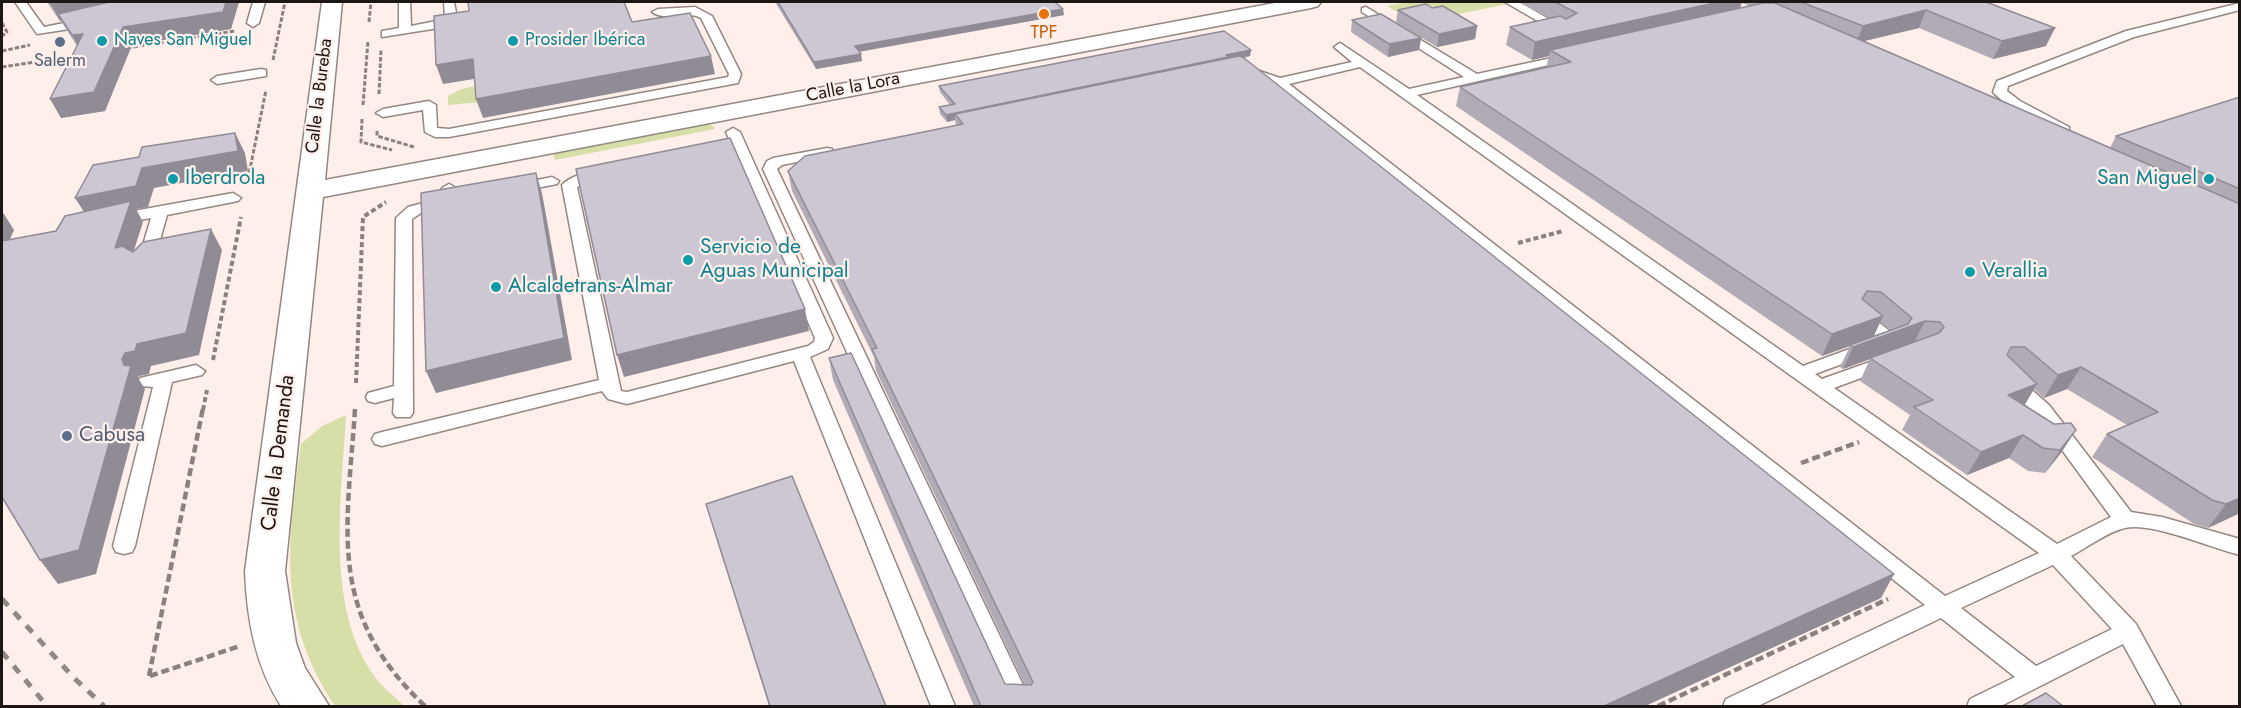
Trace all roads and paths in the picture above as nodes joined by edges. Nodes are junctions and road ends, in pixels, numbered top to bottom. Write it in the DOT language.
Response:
graph roads {
  1 [pos="21,2"];
  2 [pos="259,2"];
  3 [pos="285,2"];
  4 [pos="332,2"];
  5 [pos="404,2"];
  6 [pos="449,2"];
  7 [pos="1311,2"];
  8 [pos="1511,2"];
  9 [pos="2240,6"];
  10 [pos="1244,7"];
  11 [pos="1371,9"];
  12 [pos="658,12"];
  13 [pos="98,20"];
  14 [pos="2,23"];
  15 [pos="248,27"];
  16 [pos="405,31"];
  17 [pos="1565,32"];
  18 [pos="386,34"];
  19 [pos="2,36"];
  20 [pos="381,46"];
  21 [pos="1340,47"];
  22 [pos="118,50"];
  23 [pos="1589,52"];
  24 [pos="83,55"];
  25 [pos="1363,63"];
  26 [pos="2,67"];
  27 [pos="1228,71"];
  28 [pos="266,75"];
  29 [pos="1480,76"];
  30 [pos="217,80"];
  31 [pos="1279,82"];
  32 [pos="1406,94"];
  33 [pos="379,113"];
  34 [pos="377,136"];
  35 [pos="2076,136"];
  36 [pos="734,143"];
  37 [pos="848,147"];
  38 [pos="313,153"];
  39 [pos="614,173"];
  40 [pos="552,181"];
  41 [pos="247,186"];
  42 [pos="393,186"];
  43 [pos="507,190"];
  44 [pos="454,196"];
  45 [pos="238,202"];
  46 [pos="307,208"];
  47 [pos="160,212"];
  48 [pos="105,222"];
  49 [pos="1588,224"];
  50 [pos="1492,250"];
  51 [pos="144,266"];
  52 [pos="1863,319"];
  53 [pos="800,354"];
  54 [pos="1901,357"];
  55 [pos="205,372"];
  56 [pos="1799,374"];
  57 [pos="2005,376"];
  58 [pos="609,384"];
  59 [pos="1818,387"];
  60 [pos="356,390"];
  61 [pos="404,390"];
  62 [pos="375,397"];
  63 [pos="356,401"];
  64 [pos="403,413"];
  65 [pos="1883,433"];
  66 [pos="382,440"];
  67 [pos="1774,474"];
  68 [pos="2125,520"];
  69 [pos="124,546"];
  70 [pos="2240,547"];
  71 [pos="2056,554"];
  72 [pos="1888,598"];
  73 [pos="1943,608"];
  74 [pos="2128,631"];
  75 [pos="244,644"];
  76 [pos="2034,678"];
  77 [pos="306,706"];
  78 [pos="425,706"];
  79 [pos="943,706"];
  80 [pos="1021,706"];
  81 [pos="1658,706"];
  82 [pos="1735,706"];
  83 [pos="1979,706"];
  84 [pos="2169,706"];
  1 -- 13 [label="lane"];
  2 -- 15 [label="lane"];
  3 -- 28 [label="path"];
  4 -- 38 [label="street, Calle la Bureba"];
  5 -- 16 [label="lane"];
  6 -- 16 [label="lane"];
  7 -- 10 [label="street, Calle la Lora"];
  8 -- 17 [label="lane"];
  9 -- 35 [label="lane"];
  10 -- 42 [label="street, Calle la Lora"];
  11 -- 29 [label="lane"];
  12 -- 33 [label="lane"];
  14 -- 19 [label="path"];
  15 -- 22 [label="path"];
  16 -- 18 [label="lane"];
  20 -- 33 [label="path"];
  21 -- 25 [label="lane"];
  23 -- 29 [label="lane"];
  24 -- 26 [label="path"];
  25 -- 31 [label="lane"];
  25 -- 32 [label="lane"];
  27 -- 31 [label="lane"];
  28 -- 30 [label="lane"];
  28 -- 41 [label="path"];
  29 -- 32 [label="lane"];
  31 -- 50 [label="lane"];
  32 -- 49 [label="lane"];
  33 -- 34 [label="path"];
  36 -- 53 [label="lane"];
  37 -- 80 [label="lane"];
  38 -- 42 [label="street, Calle la Lora"];
  38 -- 46 [label="street, Calle la Bureba"];
  39 -- 58 [label="lane"];
  40 -- 43 [label="lane"];
  42 -- 46 [label="street, Calle la Lora"];
  42 -- 60 [label="path"];
  44 -- 61 [label="lane"];
  45 -- 47 [label="lane"];
  45 -- 55 [label="path"];
  46 -- 77 [label="street, Calle la Demanda"];
  47 -- 48 [label="lane"];
  47 -- 51 [label="lane"];
  49 -- 50 [label="path"];
  49 -- 56 [label="lane"];
  50 -- 67 [label="lane"];
  52 -- 56 [label="lane"];
  53 -- 58 [label="lane"];
  53 -- 79 [label="lane"];
  54 -- 59 [label="lane"];
  55 -- 69 [label="lane"];
  55 -- 75 [label="path"];
  56 -- 59 [label="lane"];
  57 -- 68 [label="lane"];
  58 -- 66 [label="lane"];
  59 -- 65 [label="lane"];
  61 -- 62 [label="lane"];
  61 -- 64 [label="lane"];
  63 -- 78 [label="path"];
  65 -- 67 [label="path"];
  65 -- 71 [label="lane"];
  67 -- 73 [label="lane"];
  68 -- 70 [label="lane"];
  68 -- 71 [label="lane"];
  71 -- 73 [label="lane"];
  71 -- 74 [label="lane"];
  72 -- 81 [label="path"];
  73 -- 76 [label="lane"];
  73 -- 82 [label="lane"];
  74 -- 76 [label="lane"];
  74 -- 84 [label="lane"];
  76 -- 83 [label="lane"];
}
